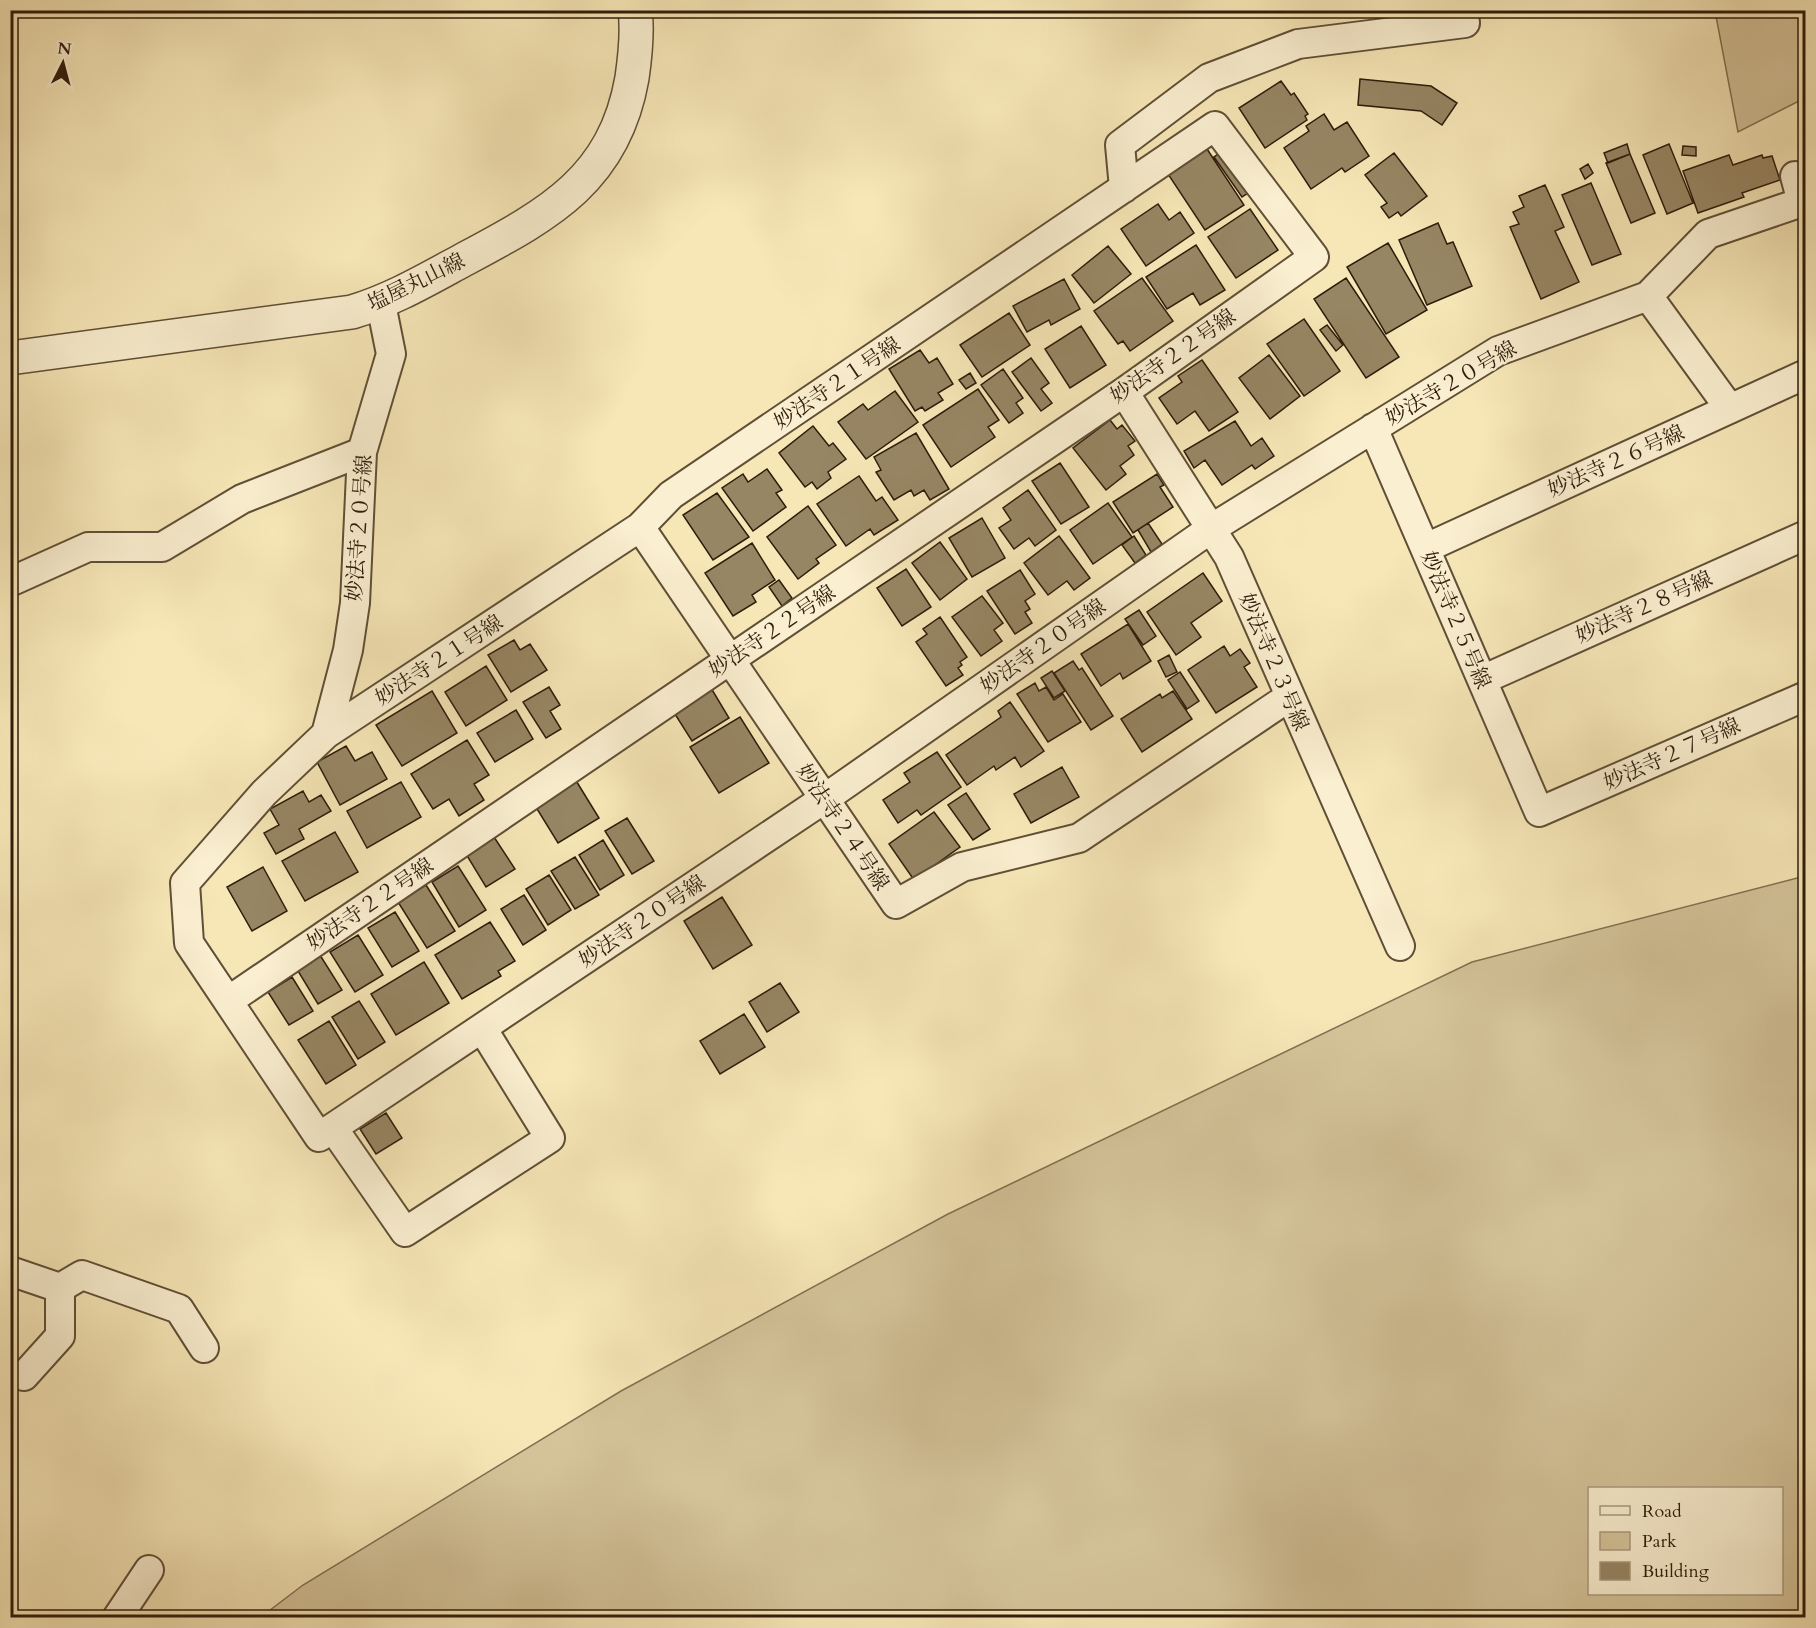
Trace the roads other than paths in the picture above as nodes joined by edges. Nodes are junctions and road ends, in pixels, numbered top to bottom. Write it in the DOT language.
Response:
graph roads {
  1 [pos="634,10"];
  2 [pos="1463,10"];
  3 [pos="1795,176"];
  4 [pos="1124,188"];
  5 [pos="1314,257"];
  6 [pos="1648,296"];
  7 [pos="381,303"];
  8 [pos="10,358"];
  9 [pos="1806,374"];
  10 [pos="1124,392"];
  11 [pos="1730,409"];
  12 [pos="1373,428"];
  13 [pos="362,452"];
  14 [pos="640,527"];
  15 [pos="1209,530"];
  16 [pos="1806,534"];
  17 [pos="1426,548"];
  18 [pos="10,582"];
  19 [pos="730,659"];
  20 [pos="1482,680"];
  21 [pos="1806,696"];
  22 [pos="1289,697"];
  23 [pos="326,734"];
  24 [pos="825,799"];
  25 [pos="1539,812"];
  26 [pos="1400,946"];
  27 [pos="228,1001"];
  28 [pos="482,1028"];
  29 [pos="333,1128"];
  30 [pos="10,1271"];
  31 [pos="60,1288"];
  32 [pos="204,1348"];
  33 [pos="24,1376"];
  34 [pos="149,1570"];
  35 [pos="117,1617"];
  1 -- 7 [label="street, 塩屋丸山線"];
  2 -- 4 [label="street"];
  3 -- 6 [label="street"];
  4 -- 5 [label="street, 妙法寺２１号線"];
  4 -- 14 [label="street, 妙法寺２１号線"];
  5 -- 10 [label="street, 妙法寺２２号線"];
  6 -- 11 [label="street"];
  6 -- 12 [label="street, 妙法寺２０号線"];
  7 -- 8 [label="street, 塩屋丸山線"];
  7 -- 13 [label="street, 妙法寺２０号線"];
  9 -- 11 [label="street, 妙法寺２６号線"];
  10 -- 15 [label="street, 妙法寺２３号線"];
  10 -- 19 [label="street, 妙法寺２２号線"];
  11 -- 17 [label="street, 妙法寺２６号線"];
  12 -- 15 [label="street, 妙法寺２０号線"];
  12 -- 17 [label="street, 妙法寺２５号線"];
  13 -- 18 [label="street"];
  13 -- 23 [label="street, 妙法寺２０号線"];
  14 -- 19 [label="street, 妙法寺２４号線"];
  14 -- 23 [label="street, 妙法寺２１号線"];
  15 -- 22 [label="street, 妙法寺２３号線"];
  15 -- 24 [label="street, 妙法寺２０号線"];
  16 -- 20 [label="street, 妙法寺２８号線"];
  17 -- 20 [label="street, 妙法寺２５号線"];
  19 -- 24 [label="street, 妙法寺２４号線"];
  19 -- 27 [label="street, 妙法寺２２号線"];
  20 -- 25 [label="street, 妙法寺２５号線"];
  21 -- 25 [label="street, 妙法寺２７号線"];
  22 -- 24 [label="street, 妙法寺２４号線"];
  22 -- 26 [label="street, 妙法寺２３号線"];
  23 -- 27 [label="street"];
  24 -- 28 [label="street, 妙法寺２０号線"];
  27 -- 29 [label="street"];
  28 -- 29 [label="street, 妙法寺２０号線"];
  28 -- 29 [label="street"];
  30 -- 31 [label="street"];
  31 -- 32 [label="street"];
  31 -- 33 [label="street"];
  34 -- 35 [label="street"];
}
